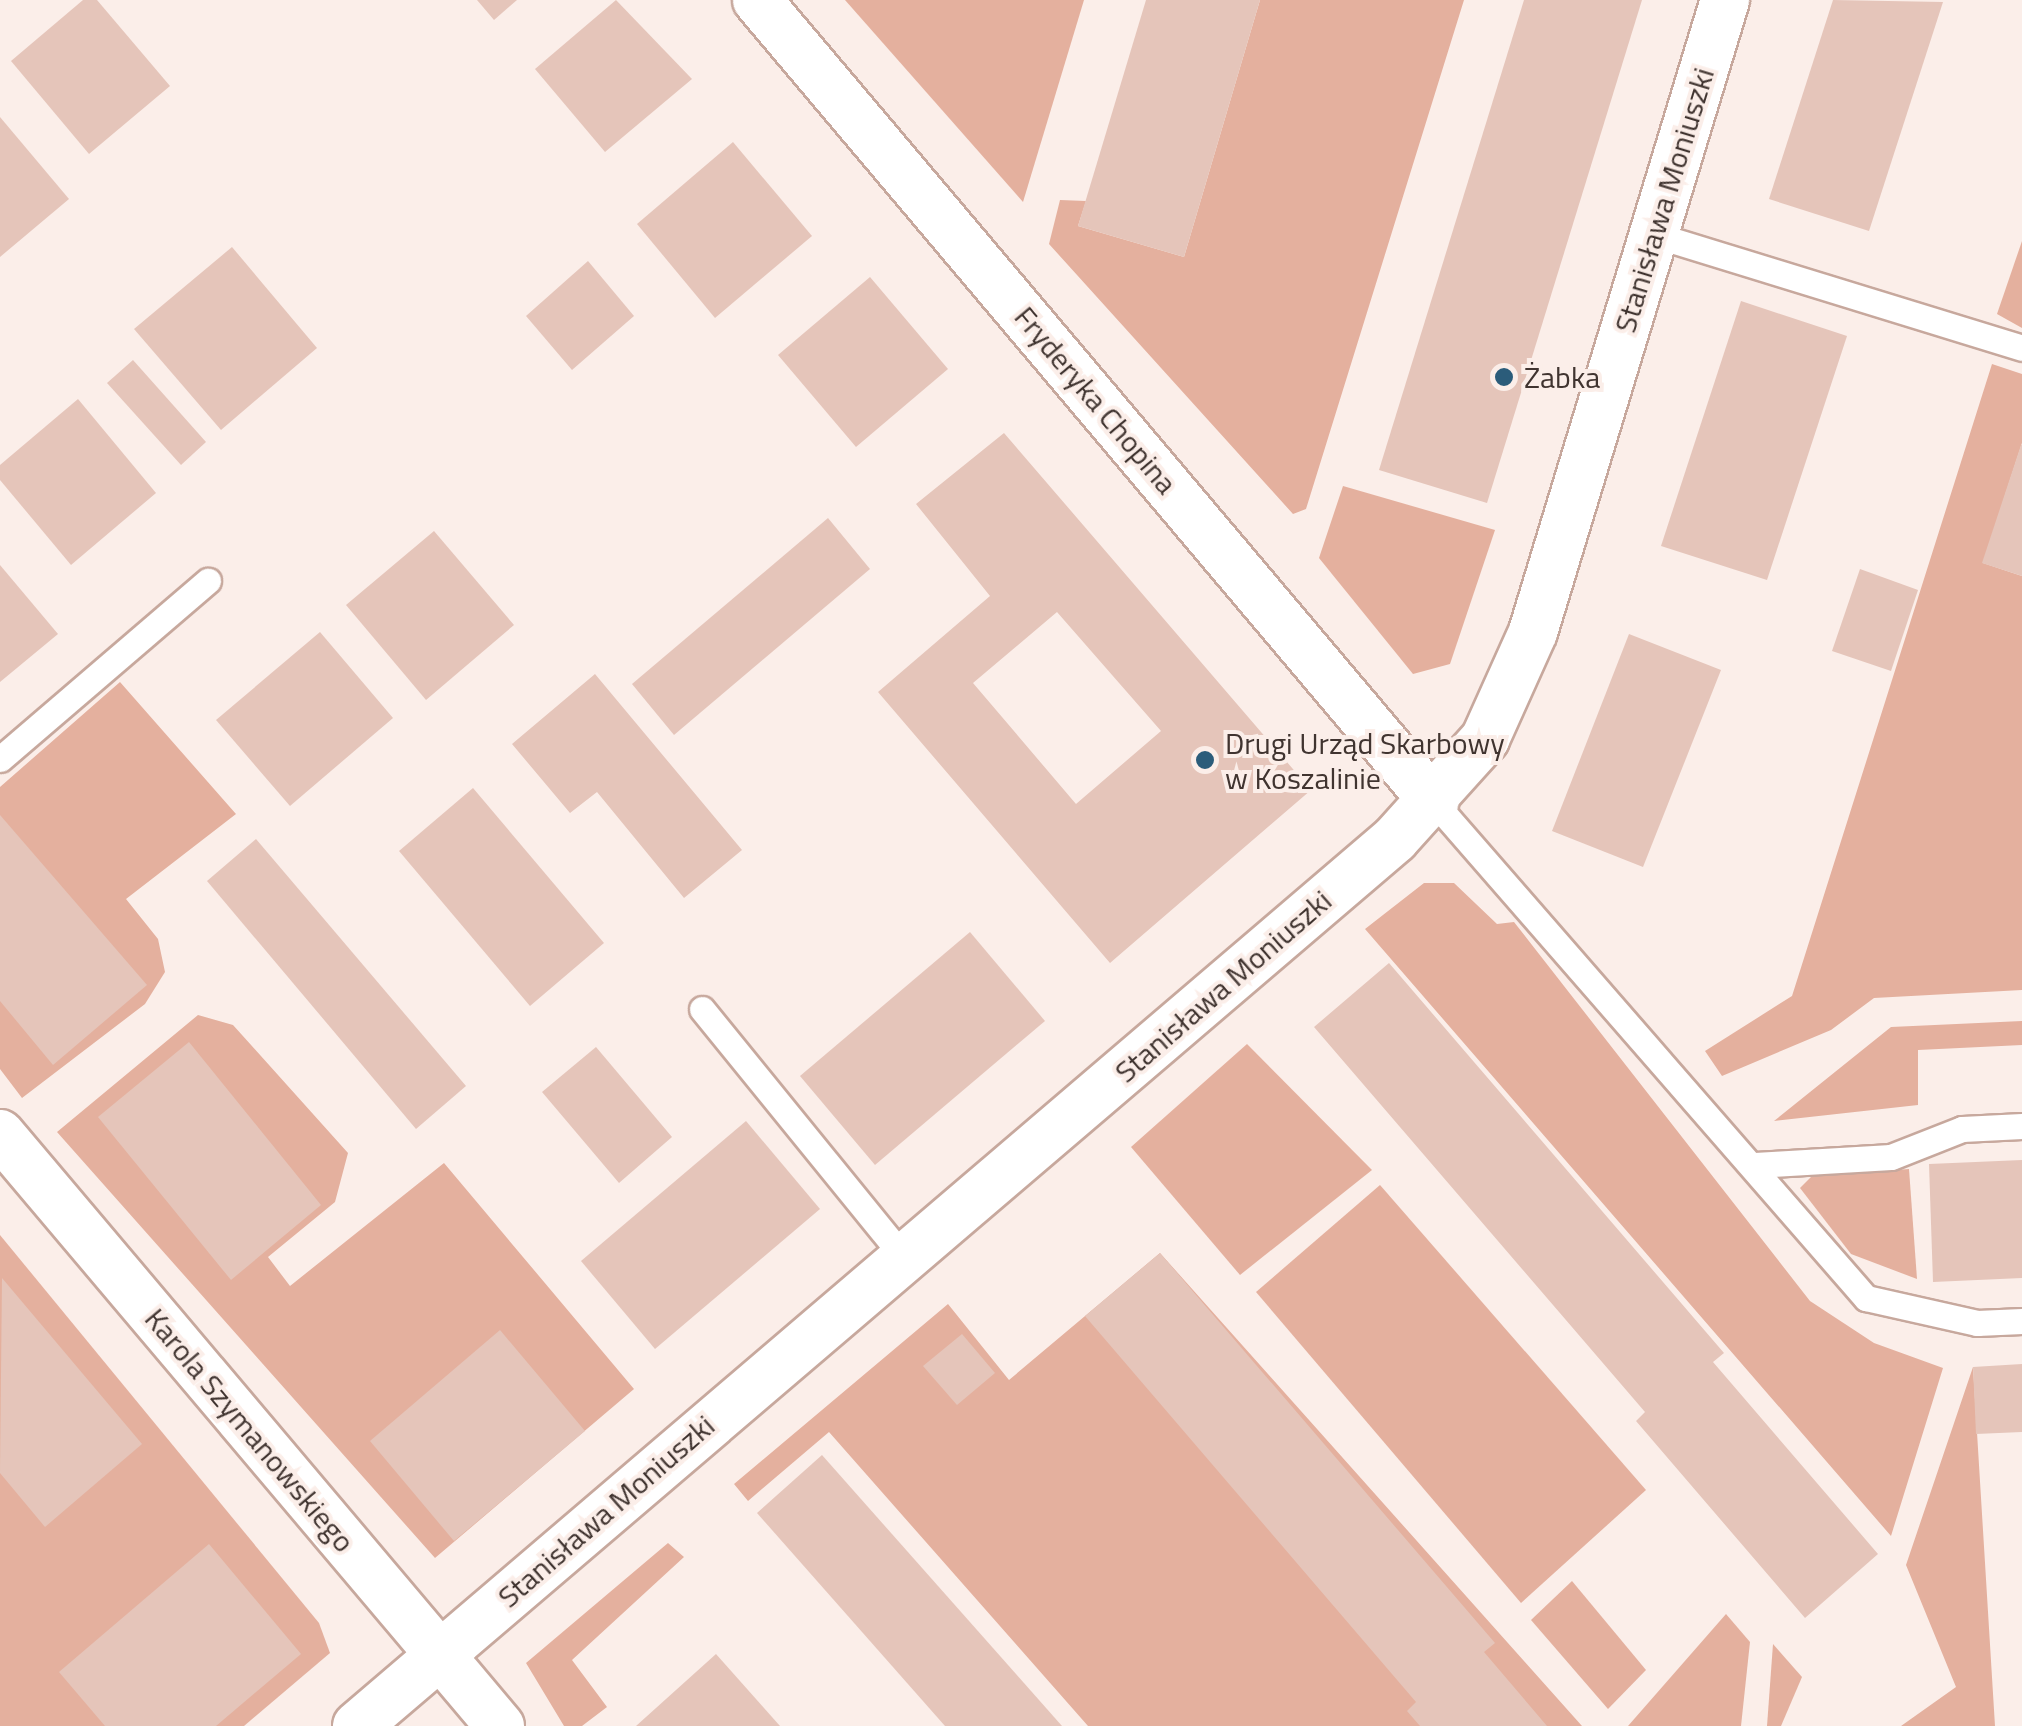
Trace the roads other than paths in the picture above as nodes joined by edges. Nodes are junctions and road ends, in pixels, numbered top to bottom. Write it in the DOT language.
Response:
graph roads {
  1 [pos="757,0"];
  2 [pos="1725,0"];
  3 [pos="1652,234"];
  4 [pos="2022,348"];
  5 [pos="208,581"];
  6 [pos="0,759"];
  7 [pos="1434,802"];
  8 [pos="702,1009"];
  9 [pos="2022,1126"];
  10 [pos="0,1134"];
  11 [pos="1756,1164"];
  12 [pos="904,1258"];
  13 [pos="2022,1322"];
  14 [pos="439,1654"];
  15 [pos="357,1726"];
  16 [pos="500,1726"];
  1 -- 7 [label="street, Fryderyka Chopina"];
  2 -- 3 [label="street, Stanisława Moniuszki"];
  3 -- 4 [label="lane"];
  3 -- 7 [label="street, Stanisława Moniuszki"];
  5 -- 6 [label="lane"];
  7 -- 11 [label="lane"];
  7 -- 12 [label="street, Stanisława Moniuszki"];
  8 -- 12 [label="lane"];
  9 -- 11 [label="lane"];
  10 -- 14 [label="street, Karola Szymanowskiego"];
  11 -- 13 [label="lane"];
  12 -- 14 [label="street, Stanisława Moniuszki"];
  14 -- 15 [label="street, Stanisława Moniuszki"];
  14 -- 16 [label="street, Karola Szymanowskiego"];
}
